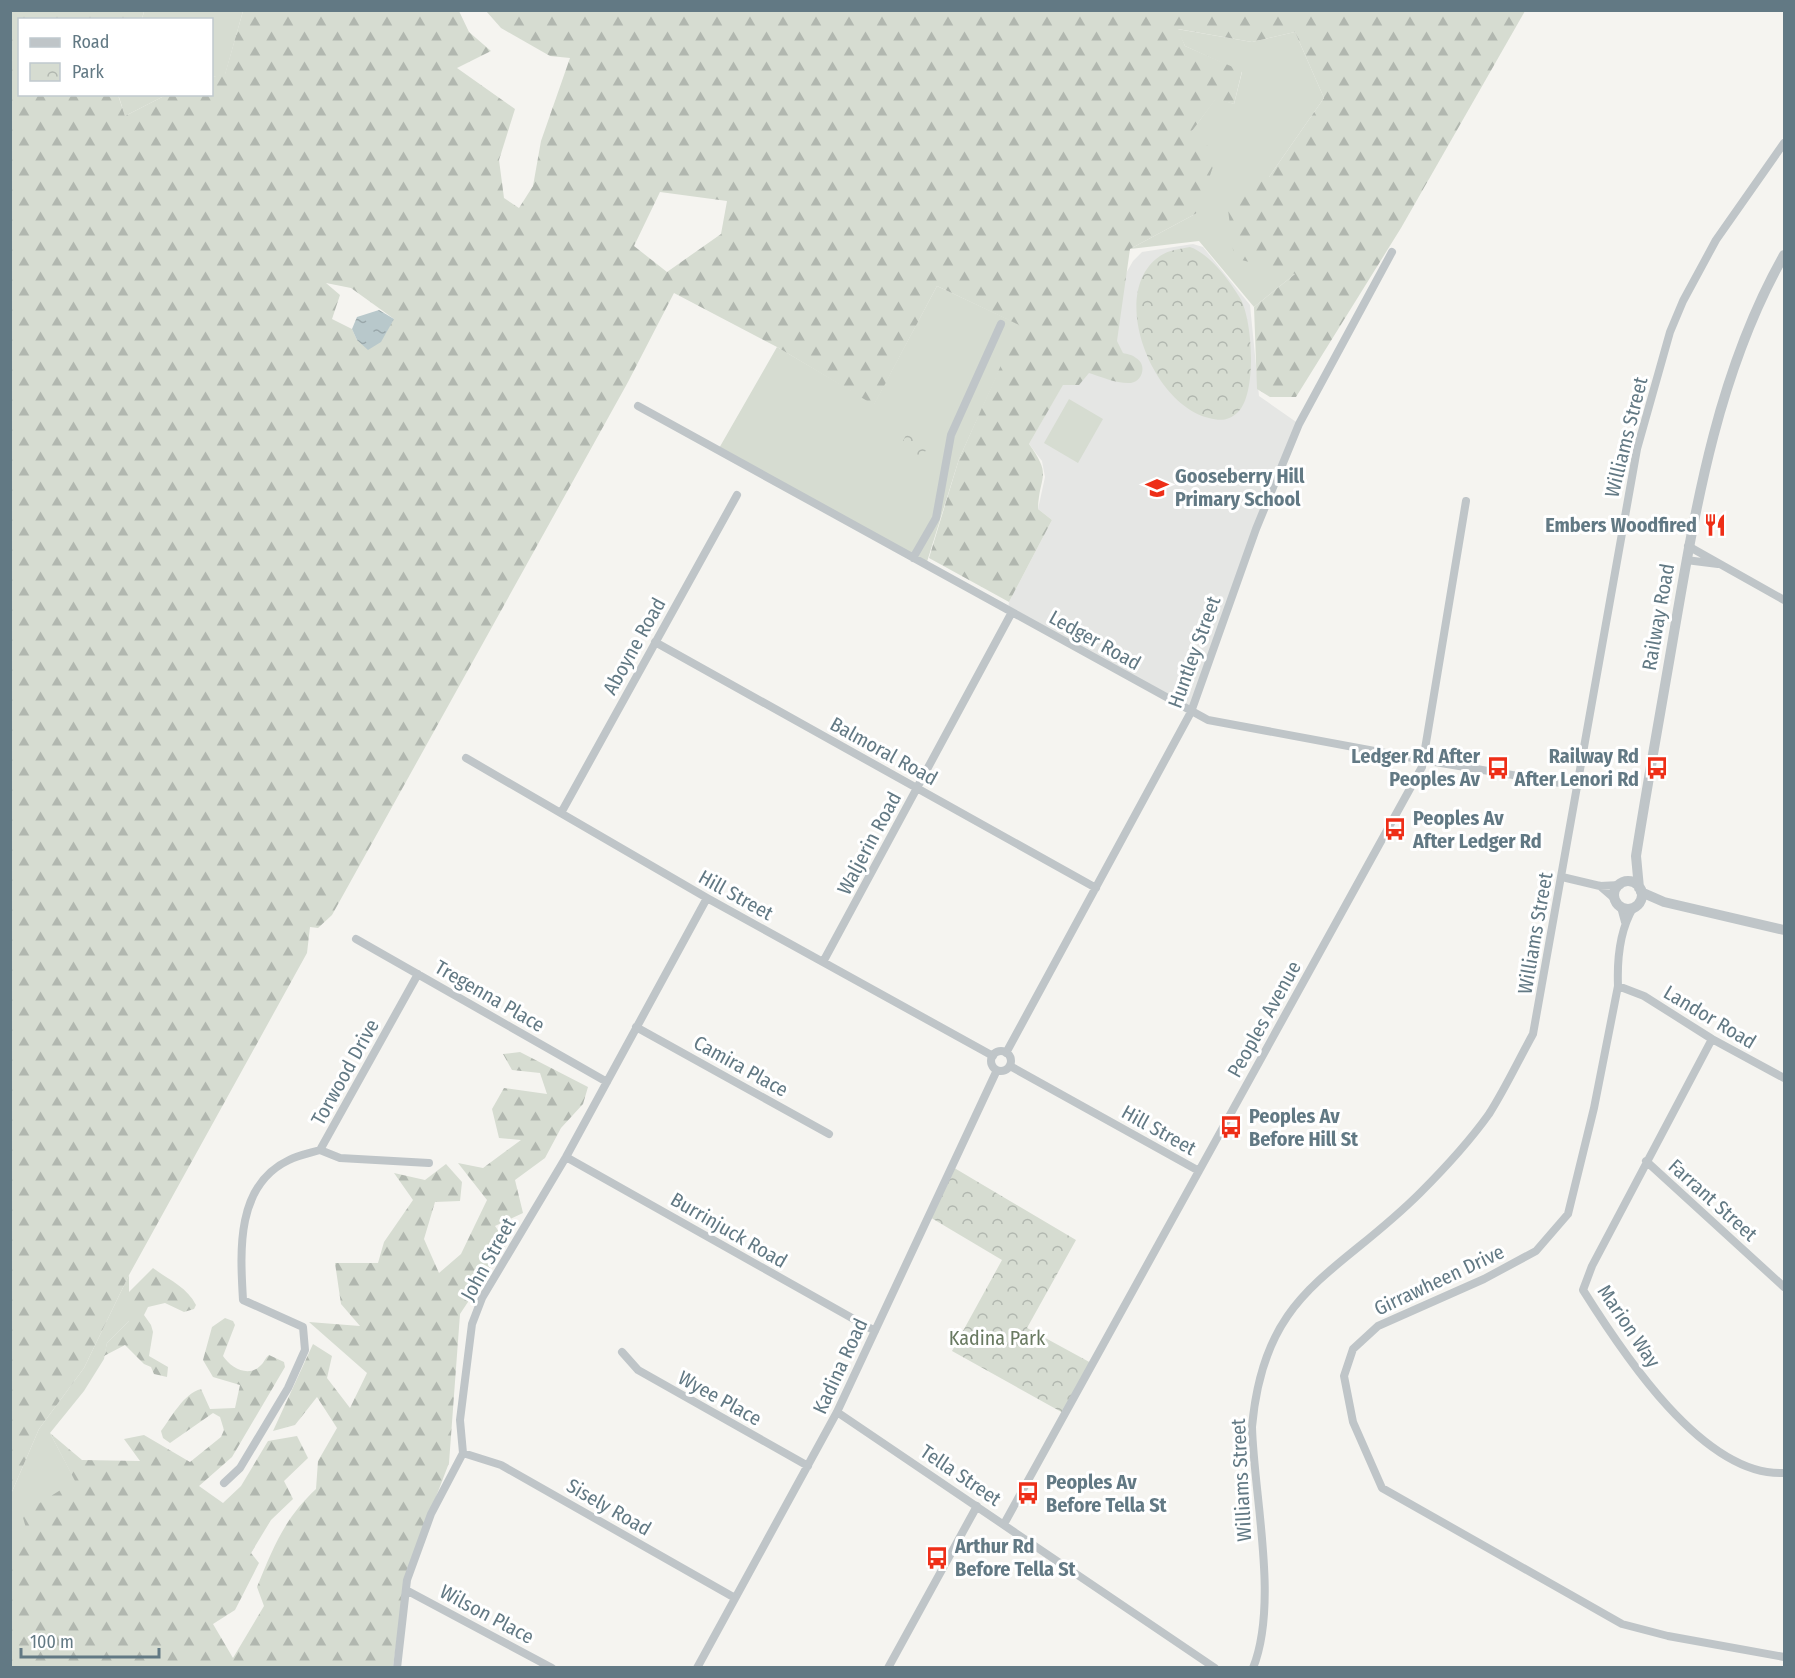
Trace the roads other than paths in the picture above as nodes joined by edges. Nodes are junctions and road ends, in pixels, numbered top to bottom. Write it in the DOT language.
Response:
graph roads {
  1 [pos="1785,143"];
  2 [pos="1392,252"];
  3 [pos="1785,255"];
  4 [pos="1001,324"];
  5 [pos="638,406"];
  6 [pos="737,495"];
  7 [pos="1466,501"];
  8 [pos="1688,546"];
  9 [pos="913,558"];
  10 [pos="1686,560"];
  11 [pos="1718,564"];
  12 [pos="1785,600"];
  13 [pos="1012,612"];
  14 [pos="655,642"];
  15 [pos="1191,712"];
  16 [pos="466,758"];
  17 [pos="1422,760"];
  18 [pos="1578,786"];
  19 [pos="917,788"];
  20 [pos="561,813"];
  21 [pos="1636,856"];
  22 [pos="1562,877"];
  23 [pos="1623,883"];
  24 [pos="1600,886"];
  25 [pos="1096,888"];
  26 [pos="1640,890"];
  27 [pos="707,898"];
  28 [pos="1664,902"];
  29 [pos="1618,903"];
  30 [pos="1634,907"];
  31 [pos="1625,922"];
  32 [pos="1785,930"];
  33 [pos="356,939"];
  34 [pos="823,962"];
  35 [pos="418,974"];
  36 [pos="1618,986"];
  37 [pos="636,1027"];
  38 [pos="1712,1039"];
  39 [pos="1006,1053"];
  40 [pos="993,1056"];
  41 [pos="1010,1066"];
  42 [pos="997,1070"];
  43 [pos="1785,1078"];
  44 [pos="607,1082"];
  45 [pos="829,1134"];
  46 [pos="320,1150"];
  47 [pos="566,1157"];
  48 [pos="1646,1161"];
  49 [pos="429,1163"];
  50 [pos="1199,1171"];
  51 [pos="1785,1287"];
  52 [pos="874,1331"];
  53 [pos="622,1352"];
  54 [pos="837,1412"];
  55 [pos="463,1454"];
  56 [pos="808,1466"];
  57 [pos="1785,1473"];
  58 [pos="224,1483"];
  59 [pos="977,1506"];
  60 [pos="1004,1524"];
  61 [pos="406,1590"];
  62 [pos="735,1598"];
  63 [pos="1785,1657"];
  64 [pos="397,1668"];
  65 [pos="552,1668"];
  66 [pos="697,1668"];
  67 [pos="888,1668"];
  68 [pos="1215,1668"];
  69 [pos="1253,1668"];
  1 -- 18 [label="street, Williams Street"];
  2 -- 15 [label="street, Huntley Street"];
  3 -- 8 [label="street, Railway Road"];
  4 -- 9 [label="street"];
  5 -- 9 [label="street, Ledger Road"];
  6 -- 14 [label="street, Aboyne Road"];
  7 -- 17 [label="street, Peoples Avenue"];
  8 -- 10 [label="street, Railway Road"];
  8 -- 11 [label="street"];
  9 -- 13 [label="street, Ledger Road"];
  10 -- 11 [label="street"];
  10 -- 21 [label="street, Railway Road"];
  11 -- 12 [label="street"];
  13 -- 15 [label="street, Ledger Road"];
  13 -- 19 [label="street, Waljerin Road"];
  14 -- 19 [label="street, Balmoral Road"];
  14 -- 20 [label="street, Aboyne Road"];
  15 -- 17 [label="street, Ledger Road"];
  15 -- 25 [label="street, Huntley Street"];
  16 -- 20 [label="street, Hill Street"];
  17 -- 18 [label="street, Ledger Road"];
  17 -- 50 [label="street, Peoples Avenue"];
  18 -- 22 [label="street, Williams Street"];
  19 -- 25 [label="street, Balmoral Road"];
  19 -- 34 [label="street, Waljerin Road"];
  20 -- 27 [label="street, Hill Street"];
  21 -- 23 [label="street, Railway Road"];
  21 -- 26 [label="street, Railway Road"];
  22 -- 24 [label="street"];
  22 -- 69 [label="street, Williams Street"];
  23 -- 24 [label="street"];
  23 -- 26 [label="street"];
  23 -- 29 [label="street"];
  24 -- 29 [label="street"];
  25 -- 39 [label="street, Huntley Street"];
  26 -- 28 [label="street"];
  26 -- 30 [label="street"];
  27 -- 34 [label="street, Hill Street"];
  27 -- 37 [label="street, John Street"];
  28 -- 30 [label="street"];
  28 -- 32 [label="street"];
  29 -- 30 [label="street"];
  29 -- 31 [label="street, Girrawheen Drive"];
  30 -- 31 [label="street, Girrawheen Drive"];
  31 -- 36 [label="street, Girrawheen Drive"];
  33 -- 35 [label="street, Tregenna Place"];
  34 -- 40 [label="street, Hill Street"];
  35 -- 44 [label="street, Tregenna Place"];
  35 -- 46 [label="street, Torwood Drive"];
  36 -- 38 [label="street, Landor Road"];
  36 -- 63 [label="street, Girrawheen Drive"];
  37 -- 44 [label="street, John Street"];
  37 -- 45 [label="street, Camira Place"];
  38 -- 43 [label="street, Landor Road"];
  38 -- 48 [label="street, Marion Way"];
  39 -- 40 [label="street"];
  39 -- 41 [label="street"];
  40 -- 42 [label="street"];
  41 -- 42 [label="street"];
  41 -- 50 [label="street, Hill Street"];
  42 -- 52 [label="street, Kadina Road"];
  44 -- 47 [label="street, John Street"];
  46 -- 49 [label="street"];
  46 -- 58 [label="street, Torwood Drive"];
  47 -- 52 [label="street, Burrinjuck Road"];
  47 -- 55 [label="street, John Street"];
  48 -- 51 [label="street, Farrant Street"];
  48 -- 57 [label="street, Marion Way"];
  50 -- 60 [label="street, Peoples Avenue"];
  52 -- 54 [label="street, Kadina Road"];
  53 -- 56 [label="street, Wyee Place"];
  54 -- 56 [label="street, Kadina Road"];
  54 -- 59 [label="street, Tella Street"];
  55 -- 61 [label="street"];
  55 -- 62 [label="street, Sisely Road"];
  56 -- 62 [label="street, Kadina Road"];
  59 -- 60 [label="street, Tella Street"];
  59 -- 67 [label="street"];
  60 -- 68 [label="street, Tella Street"];
  61 -- 64 [label="street"];
  61 -- 65 [label="street, Wilson Place"];
  62 -- 66 [label="street, Kadina Road"];
}
